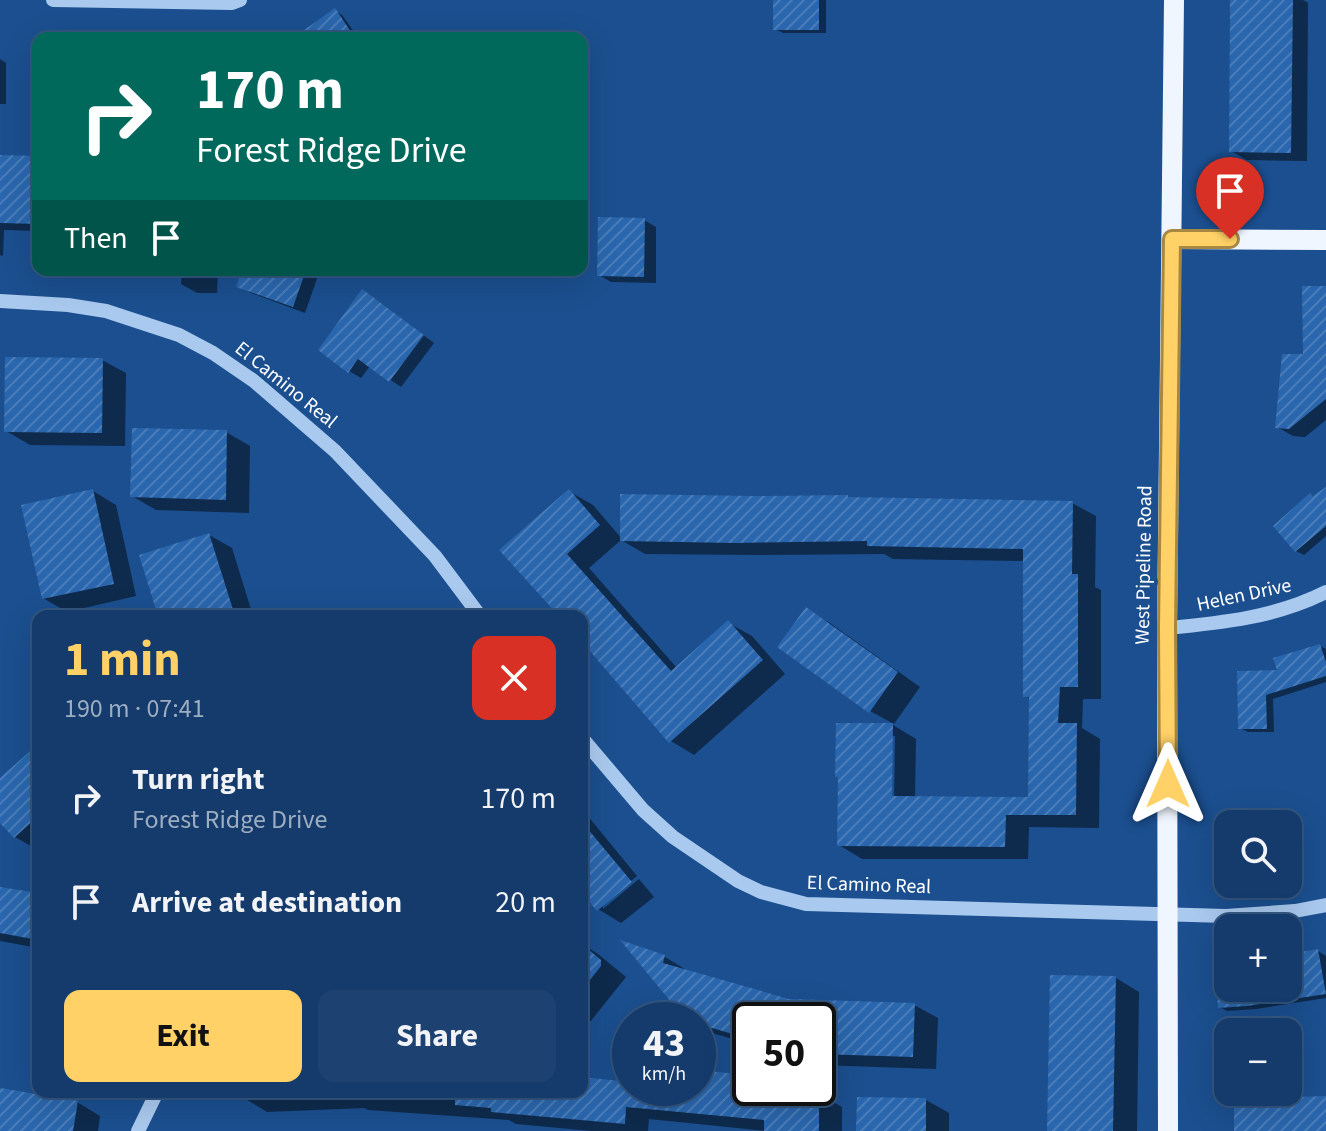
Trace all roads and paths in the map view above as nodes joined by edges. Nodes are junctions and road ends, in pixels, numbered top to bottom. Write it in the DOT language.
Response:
graph roads {
  1 [pos="53,0"];
  2 [pos="240,0"];
  3 [pos="1174,0"];
  4 [pos="1172,239"];
  5 [pos="1326,240"];
  6 [pos="0,301"];
  7 [pos="1326,592"];
  8 [pos="476,610"];
  9 [pos="1167,628"];
  10 [pos="588,745"];
  11 [pos="1326,905"];
  12 [pos="1168,914"];
  13 [pos="154,1098"];
  14 [pos="138,1131"];
  15 [pos="1168,1131"];
  1 -- 2 [label="street"];
  3 -- 4 [label="main road, West Pipeline Road"];
  4 -- 5 [label="main road"];
  4 -- 9 [label="main road, West Pipeline Road"];
  6 -- 8 [label="street, El Camino Real"];
  7 -- 9 [label="street, Helen Drive"];
  9 -- 12 [label="main road, West Pipeline Road"];
  10 -- 12 [label="street, El Camino Real"];
  11 -- 12 [label="street, El Camino Real"];
  12 -- 15 [label="main road, West Pipeline Road"];
  13 -- 14 [label="street"];
}
